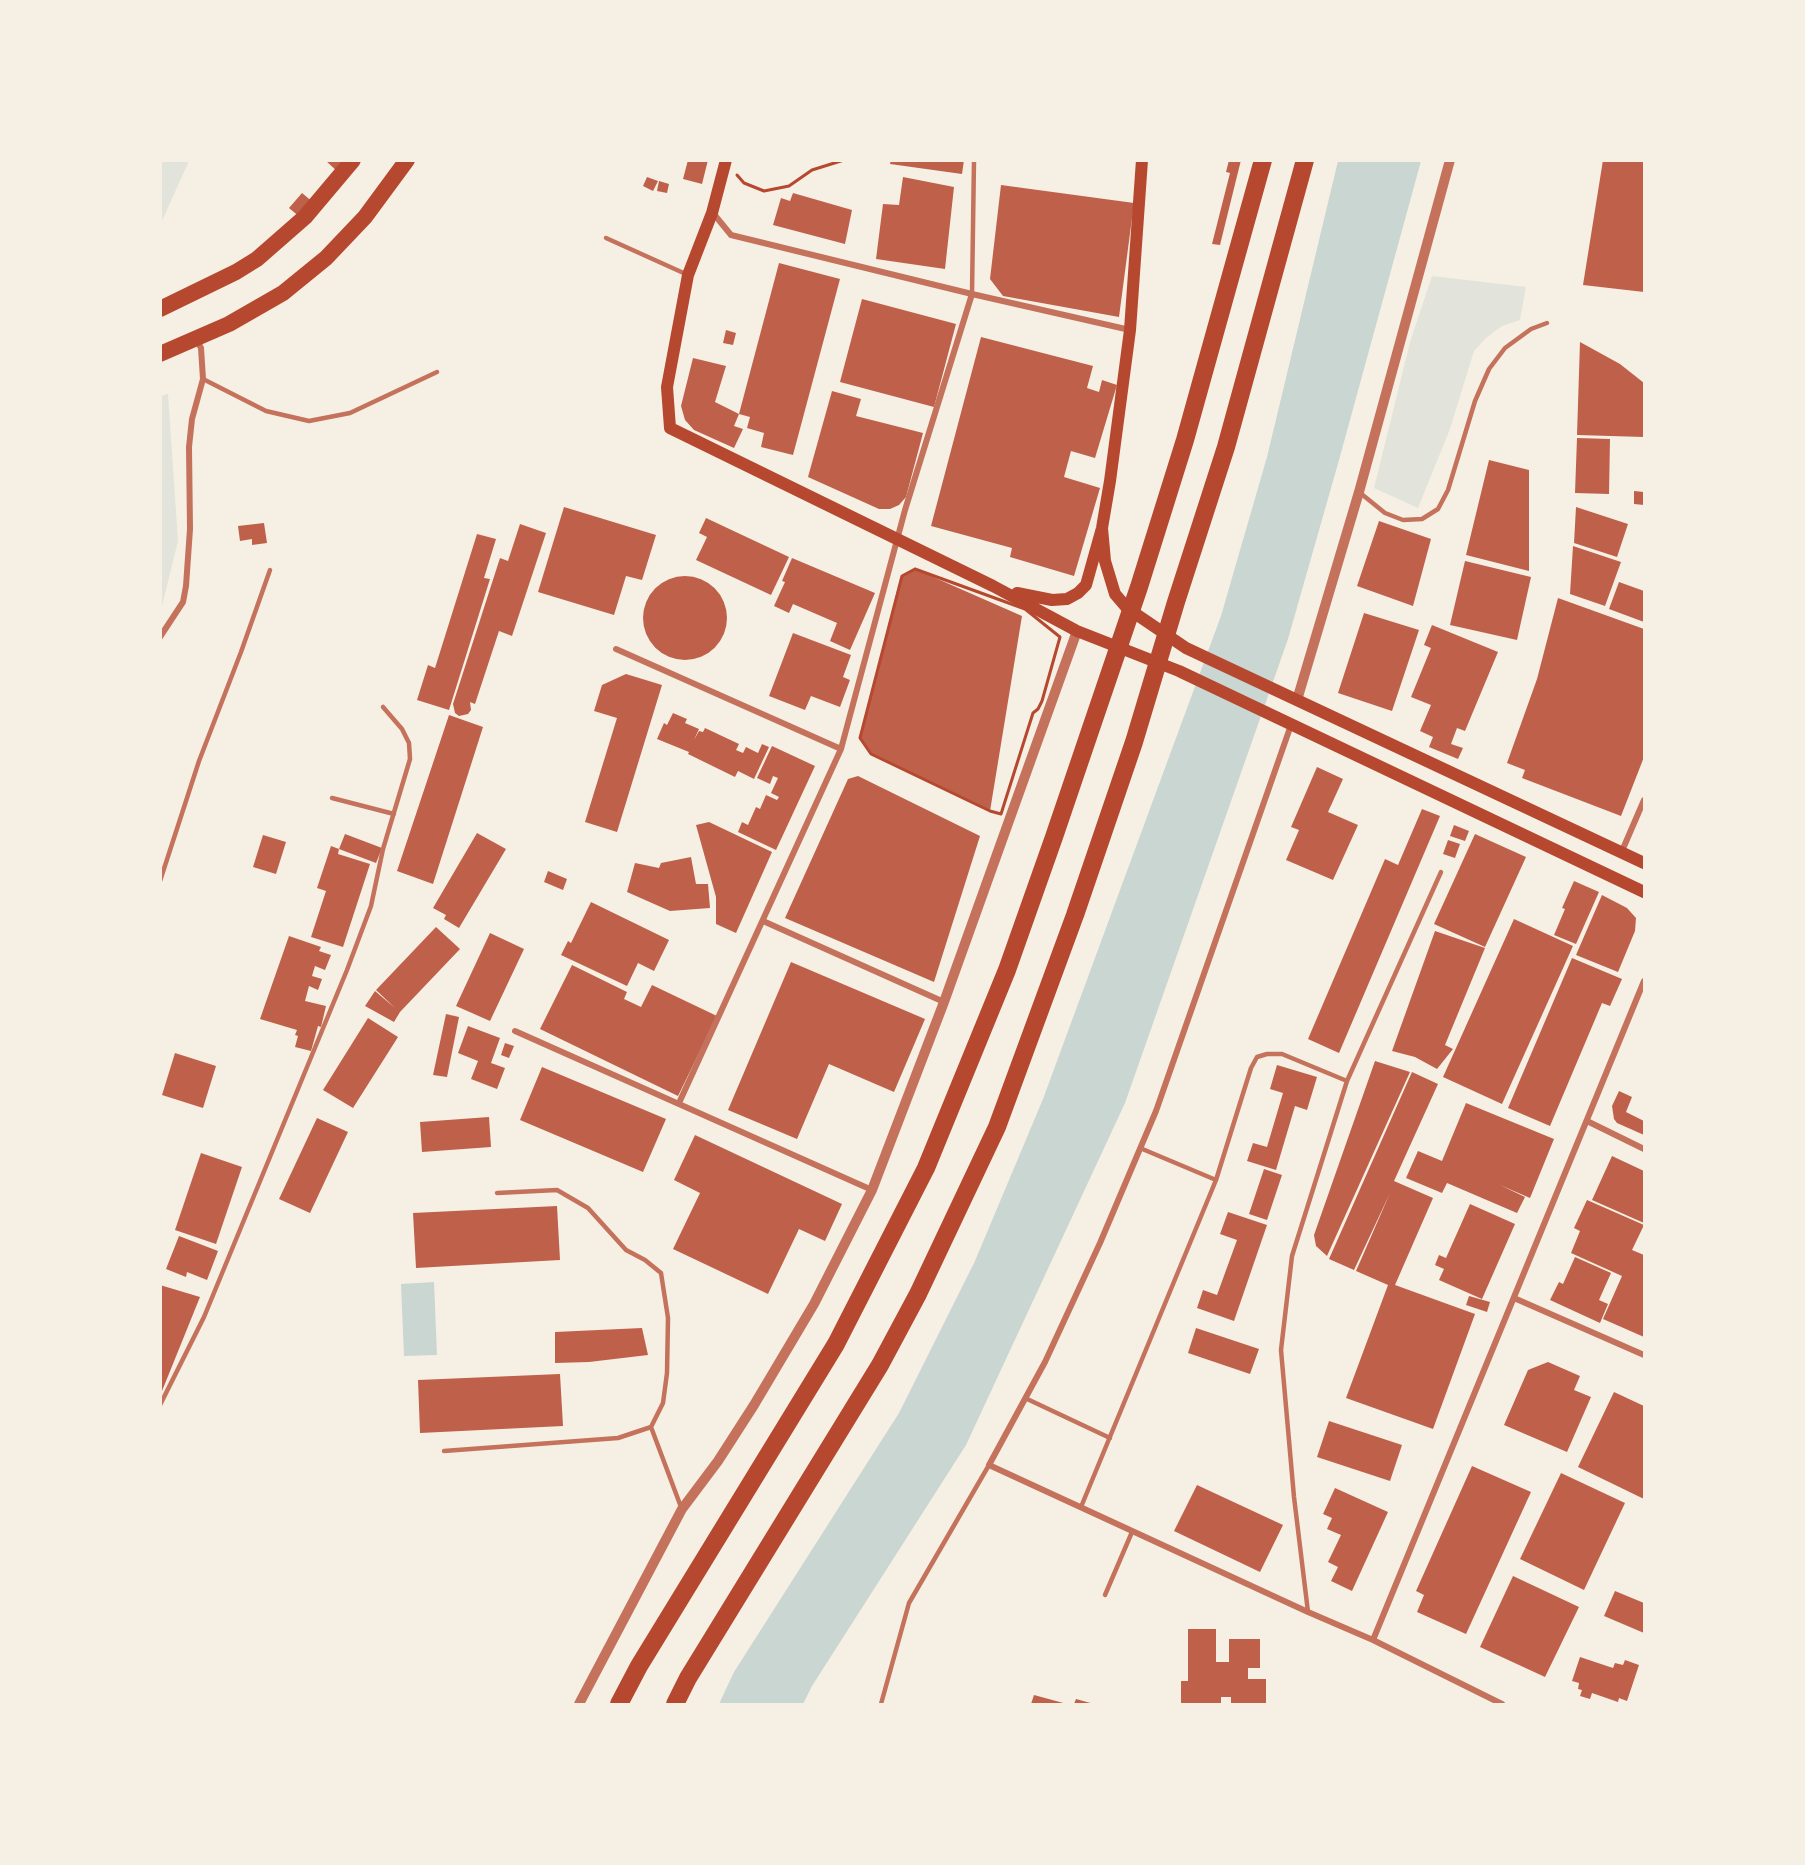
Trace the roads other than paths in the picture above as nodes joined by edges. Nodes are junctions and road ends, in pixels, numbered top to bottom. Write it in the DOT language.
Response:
graph roads {
  1 [pos="353,160"];
  2 [pos="407,160"];
  3 [pos="974,160"];
  4 [pos="1142,160"];
  5 [pos="1263,160"];
  6 [pos="1305,160"];
  7 [pos="1449,160"];
  8 [pos="726,162"];
  9 [pos="712,213"];
  10 [pos="606,238"];
  11 [pos="688,275"];
  12 [pos="972,294"];
  13 [pos="160,309"];
  14 [pos="1546,323"];
  15 [pos="1130,330"];
  16 [pos="196,339"];
  17 [pos="160,354"];
  18 [pos="437,372"];
  19 [pos="203,379"];
  20 [pos="1359,492"];
  21 [pos="1102,528"];
  22 [pos="898,538"];
  23 [pos="270,570"];
  24 [pos="993,586"];
  25 [pos="1077,631"];
  26 [pos="160,637"];
  27 [pos="616,649"];
  28 [pos="1298,699"];
  29 [pos="383,708"];
  30 [pos="1291,725"];
  31 [pos="841,749"];
  32 [pos="332,798"];
  33 [pos="1644,800"];
  34 [pos="394,814"];
  35 [pos="1622,851"];
  36 [pos="1644,863"];
  37 [pos="1441,872"];
  38 [pos="160,881"];
  39 [pos="1644,892"];
  40 [pos="763,921"];
  41 [pos="1644,981"];
  42 [pos="944,1002"];
  43 [pos="515,1031"];
  44 [pos="1347,1081"];
  45 [pos="679,1103"];
  46 [pos="1587,1121"];
  47 [pos="1140,1148"];
  48 [pos="1644,1149"];
  49 [pos="1216,1180"];
  50 [pos="872,1190"];
  51 [pos="497,1193"];
  52 [pos="1514,1298"];
  53 [pos="1644,1354"];
  54 [pos="1025,1398"];
  55 [pos="160,1405"];
  56 [pos="651,1427"];
  57 [pos="1110,1438"];
  58 [pos="444,1451"];
  59 [pos="989,1465"];
  60 [pos="1081,1507"];
  61 [pos="682,1509"];
  62 [pos="1132,1532"];
  63 [pos="1105,1595"];
  64 [pos="1308,1612"];
  65 [pos="1372,1640"];
  66 [pos="579,1704"];
  67 [pos="619,1704"];
  68 [pos="675,1704"];
  69 [pos="881,1704"];
  70 [pos="1502,1704"];
  1 -- 13 [label="highway"];
  2 -- 16 [label="highway"];
  3 -- 12 [label="lane"];
  4 -- 15 [label="main road"];
  5 -- 67 [label="highway"];
  6 -- 68 [label="highway"];
  7 -- 20 [label="street"];
  8 -- 9 [label="main road"];
  9 -- 11 [label="main road"];
  9 -- 12 [label="street"];
  10 -- 11 [label="lane"];
  11 -- 22 [label="main road"];
  12 -- 15 [label="street"];
  12 -- 22 [label="street"];
  14 -- 20 [label="lane"];
  15 -- 21 [label="main road"];
  16 -- 17 [label="highway"];
  16 -- 19 [label="street"];
  18 -- 19 [label="lane"];
  19 -- 26 [label="street"];
  20 -- 28 [label="street"];
  21 -- 24 [label="main road"];
  21 -- 28 [label="main road"];
  22 -- 24 [label="main road"];
  22 -- 31 [label="street"];
  23 -- 38 [label="lane"];
  24 -- 25 [label="main road"];
  25 -- 30 [label="main road"];
  25 -- 42 [label="street"];
  27 -- 31 [label="street"];
  28 -- 35 [label="main road"];
  29 -- 34 [label="lane"];
  30 -- 39 [label="main road"];
  30 -- 47 [label="street"];
  31 -- 40 [label="street"];
  32 -- 34 [label="lane"];
  33 -- 35 [label="street"];
  34 -- 55 [label="lane"];
  35 -- 36 [label="main road"];
  37 -- 44 [label="lane"];
  40 -- 42 [label="street"];
  40 -- 45 [label="street"];
  41 -- 46 [label="street"];
  42 -- 50 [label="street"];
  43 -- 45 [label="street"];
  44 -- 49 [label="lane"];
  44 -- 64 [label="lane"];
  45 -- 50 [label="street"];
  46 -- 48 [label="street"];
  46 -- 52 [label="street"];
  47 -- 49 [label="lane"];
  47 -- 54 [label="street"];
  49 -- 57 [label="lane"];
  50 -- 61 [label="street"];
  51 -- 56 [label="lane"];
  52 -- 53 [label="street"];
  52 -- 65 [label="street"];
  54 -- 57 [label="lane"];
  54 -- 59 [label="street"];
  56 -- 58 [label="lane"];
  56 -- 61 [label="lane"];
  57 -- 60 [label="lane"];
  59 -- 60 [label="street"];
  59 -- 69 [label="lane"];
  60 -- 62 [label="street"];
  61 -- 66 [label="street"];
  62 -- 63 [label="lane"];
  62 -- 64 [label="street"];
  64 -- 65 [label="street"];
  65 -- 70 [label="street"];
}
